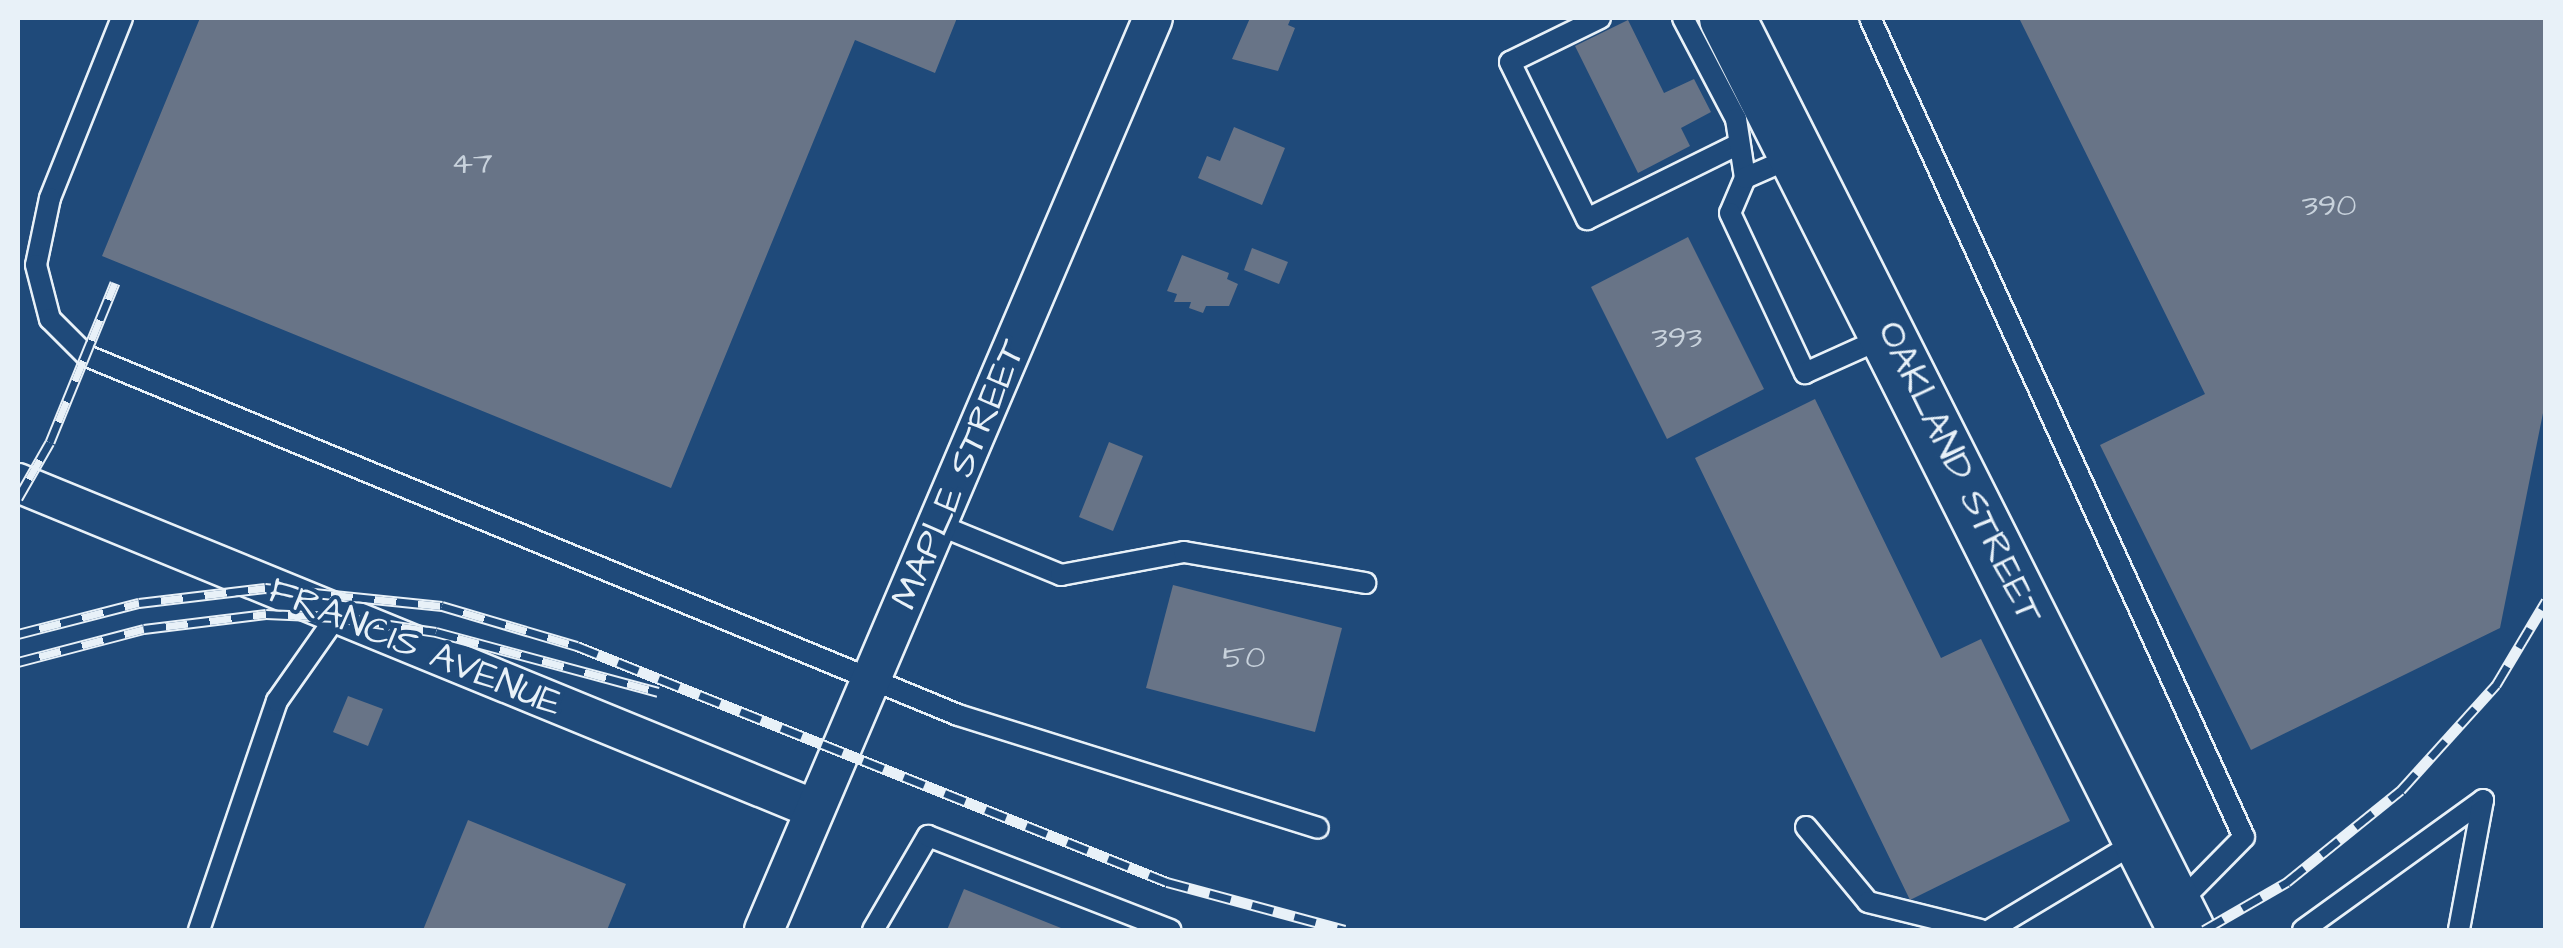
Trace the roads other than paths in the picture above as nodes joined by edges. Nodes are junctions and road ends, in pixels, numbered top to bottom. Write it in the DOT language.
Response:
graph roads {
  1 [pos="122,18"];
  2 [pos="1153,18"];
  3 [pos="1600,18"];
  4 [pos="1682,18"];
  5 [pos="1728,18"];
  6 [pos="1870,18"];
  7 [pos="1740,144"];
  8 [pos="1798,155"];
  9 [pos="1744,178"];
  10 [pos="1892,334"];
  11 [pos="18,483"];
  12 [pos="939,525"];
  13 [pos="1365,583"];
  14 [pos="336,617"];
  15 [pos="875,677"];
  16 [pos="814,810"];
  17 [pos="1806,826"];
  18 [pos="1318,828"];
  19 [pos="2140,839"];
  20 [pos="2180,919"];
  21 [pos="198,930"];
  22 [pos="764,930"];
  23 [pos="873,930"];
  24 [pos="1170,930"];
  25 [pos="1981,930"];
  26 [pos="1990,930"];
  27 [pos="2303,930"];
  28 [pos="2459,930"];
  1 -- 15 [label="lane"];
  2 -- 12 [label="street, MAPLE STREET"];
  3 -- 7 [label="lane"];
  4 -- 7 [label="lane"];
  5 -- 8 [label="main road, OAKLAND STREET"];
  6 -- 20 [label="lane"];
  7 -- 9 [label="lane"];
  8 -- 9 [label="lane"];
  8 -- 10 [label="main road, OAKLAND STREET"];
  9 -- 10 [label="lane"];
  10 -- 19 [label="main road, OAKLAND STREET"];
  11 -- 14 [label="street, FRANCIS AVENUE"];
  12 -- 13 [label="lane"];
  12 -- 15 [label="street, MAPLE STREET"];
  14 -- 16 [label="street, FRANCIS AVENUE"];
  14 -- 21 [label="lane"];
  15 -- 16 [label="street, MAPLE STREET"];
  15 -- 18 [label="lane"];
  16 -- 22 [label="street, MAPLE STREET"];
  17 -- 25 [label="lane"];
  19 -- 20 [label="main road, OAKLAND STREET"];
  19 -- 26 [label="lane"];
  23 -- 24 [label="lane"];
  27 -- 28 [label="lane"];
}
